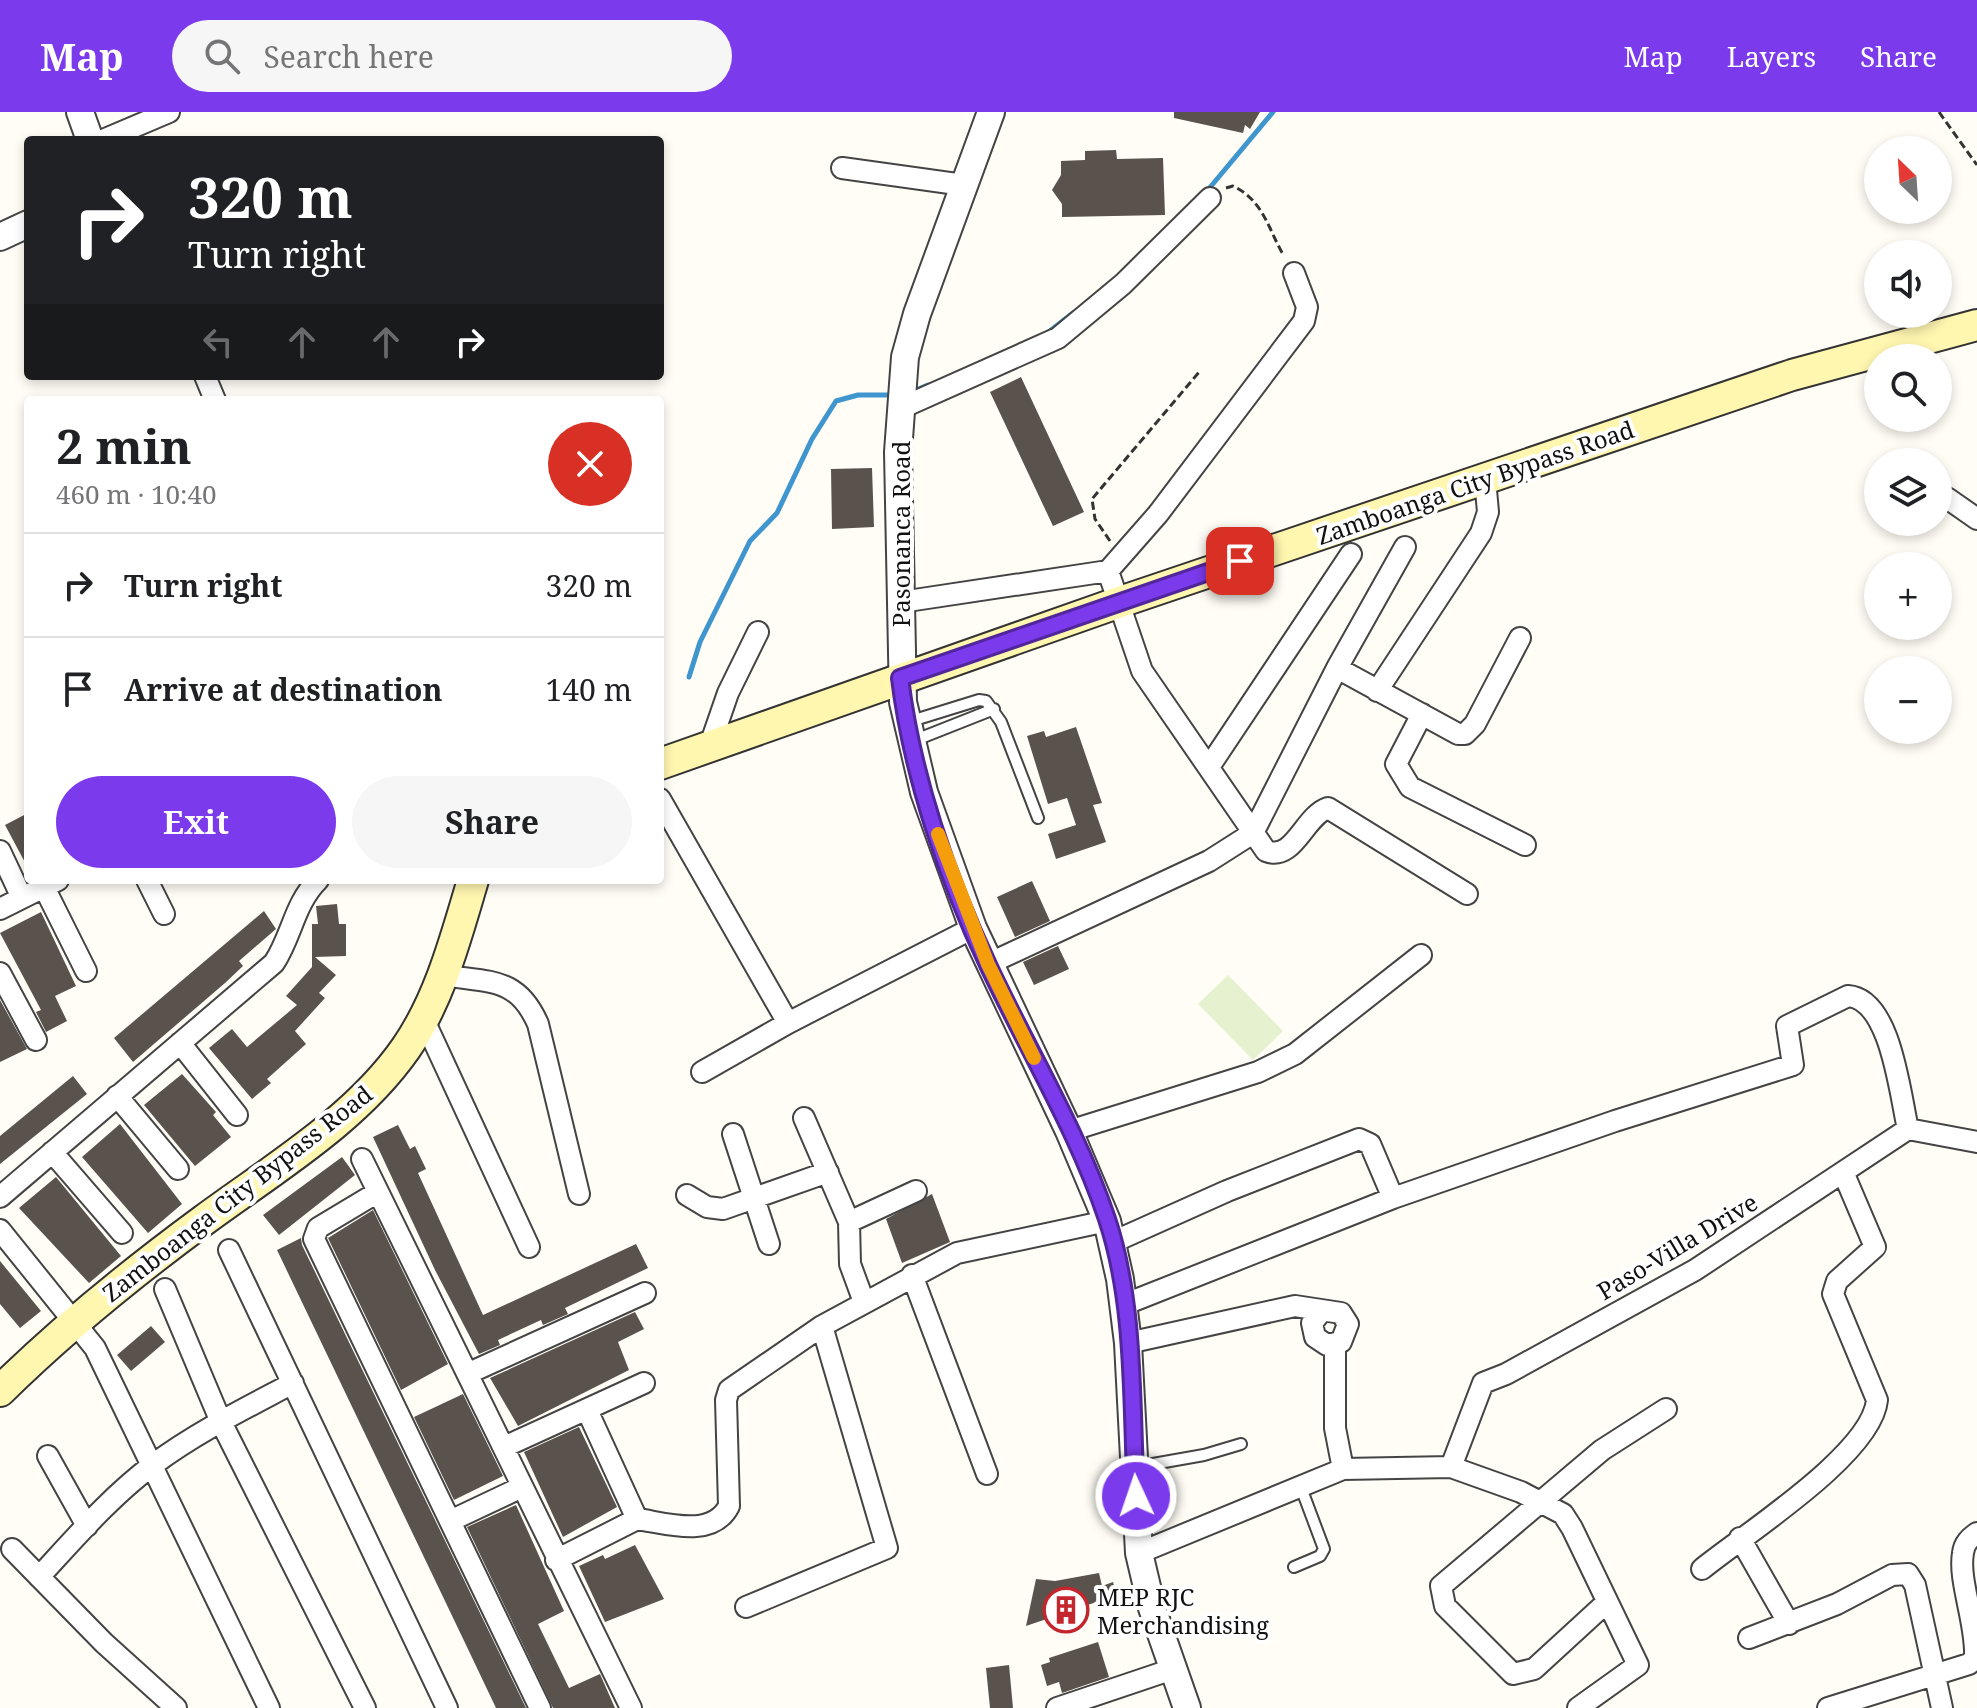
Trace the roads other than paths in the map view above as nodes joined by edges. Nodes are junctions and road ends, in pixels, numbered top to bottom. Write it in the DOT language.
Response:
graph roads {
  1 [pos="80,112"];
  2 [pos="169,112"];
  3 [pos="991,112"];
  4 [pos="89,136"];
  5 [pos="112,136"];
  6 [pos="842,168"];
  7 [pos="964,185"];
  8 [pos="1210,198"];
  9 [pos="24,226"];
  10 [pos="0,237"];
  11 [pos="1294,273"];
  12 [pos="1977,325"];
  13 [pos="901,408"];
  14 [pos="1485,479"];
  15 [pos="1952,502"];
  16 [pos="1977,519"];
  17 [pos="1405,547"];
  18 [pos="1351,554"];
  19 [pos="1114,565"];
  20 [pos="901,602"];
  21 [pos="1117,603"];
  22 [pos="758,632"];
  23 [pos="1520,638"];
  24 [pos="1337,668"];
  25 [pos="900,678"];
  26 [pos="1377,691"];
  27 [pos="994,709"];
  28 [pos="1422,714"];
  29 [pos="908,732"];
  30 [pos="710,745"];
  31 [pos="664,762"];
  32 [pos="1209,767"];
  33 [pos="664,806"];
  34 [pos="1038,818"];
  35 [pos="1253,833"];
  36 [pos="1525,845"];
  37 [pos="0,851"];
  38 [pos="51,884"];
  39 [pos="149,884"];
  40 [pos="315,884"];
  41 [pos="472,884"];
  42 [pos="1467,894"];
  43 [pos="22,898"];
  44 [pos="0,909"];
  45 [pos="164,914"];
  46 [pos="973,928"];
  47 [pos="1421,955"];
  48 [pos="988,964"];
  49 [pos="86,971"];
  50 [pos="0,973"];
  51 [pos="443,975"];
  52 [pos="423,1018"];
  53 [pos="788,1023"];
  54 [pos="36,1040"];
  55 [pos="180,1043"];
  56 [pos="702,1072"];
  57 [pos="117,1096"];
  58 [pos="237,1115"];
  59 [pos="804,1118"];
  60 [pos="1908,1129"];
  61 [pos="1069,1131"];
  62 [pos="733,1134"];
  63 [pos="1977,1142"];
  64 [pos="52,1152"];
  65 [pos="362,1159"];
  66 [pos="178,1169"];
  67 [pos="828,1172"];
  68 [pos="1843,1172"];
  69 [pos="916,1191"];
  70 [pos="378,1192"];
  71 [pos="579,1194"];
  72 [pos="687,1195"];
  73 [pos="0,1197"];
  74 [pos="754,1198"];
  75 [pos="1393,1198"];
  76 [pos="849,1222"];
  77 [pos="0,1230"];
  78 [pos="1110,1232"];
  79 [pos="122,1233"];
  80 [pos="769,1244"];
  81 [pos="529,1247"];
  82 [pos="229,1250"];
  83 [pos="912,1275"];
  84 [pos="165,1289"];
  85 [pos="645,1293"];
  86 [pos="864,1302"];
  87 [pos="1123,1305"];
  88 [pos="76,1320"];
  89 [pos="822,1326"];
  90 [pos="1128,1343"];
  91 [pos="469,1373"];
  92 [pos="293,1383"];
  93 [pos="644,1383"];
  94 [pos="0,1391"];
  95 [pos="1666,1409"];
  96 [pos="587,1410"];
  97 [pos="221,1422"];
  98 [pos="1241,1444"];
  99 [pos="504,1447"];
  100 [pos="48,1456"];
  101 [pos="154,1465"];
  102 [pos="1451,1467"];
  103 [pos="1134,1468"];
  104 [pos="1343,1469"];
  105 [pos="987,1474"];
  106 [pos="1300,1485"];
  107 [pos="522,1487"];
  108 [pos="1541,1502"];
  109 [pos="637,1519"];
  110 [pos="450,1521"];
  111 [pos="87,1526"];
  112 [pos="1977,1533"];
  113 [pos="1740,1538"];
  114 [pos="12,1549"];
  115 [pos="1139,1553"];
  116 [pos="556,1560"];
  117 [pos="1294,1567"];
  118 [pos="1702,1569"];
  119 [pos="39,1577"];
  120 [pos="1606,1603"];
  121 [pos="746,1607"];
  122 [pos="1789,1624"];
  123 [pos="1749,1638"];
  124 [pos="1173,1669"];
  125 [pos="1935,1675"];
  126 [pos="176,1708"];
  127 [pos="269,1708"];
  128 [pos="365,1708"];
  129 [pos="447,1708"];
  130 [pos="540,1708"];
  131 [pos="631,1708"];
  132 [pos="1057,1708"];
  133 [pos="1187,1708"];
  134 [pos="1578,1708"];
  135 [pos="1828,1708"];
  136 [pos="1942,1708"];
  1 -- 4 [label="street"];
  2 -- 5 [label="street"];
  3 -- 7 [label="street, Pasonanca Road"];
  6 -- 7 [label="street"];
  7 -- 13 [label="street, Pasonanca Road"];
  8 -- 13 [label="street"];
  9 -- 10 [label="street"];
  11 -- 19 [label="street"];
  12 -- 14 [label="main road, Zamboanga City Bypass Road"];
  13 -- 20 [label="street, Pasonanca Road"];
  14 -- 21 [label="main road, Zamboanga City Bypass Road"];
  14 -- 26 [label="street"];
  15 -- 16 [label="street"];
  17 -- 24 [label="street"];
  18 -- 32 [label="street"];
  19 -- 20 [label="street"];
  19 -- 21 [label="street"];
  20 -- 25 [label="street, Pasonanca Road"];
  21 -- 25 [label="main road, Zamboanga City Bypass Road"];
  21 -- 32 [label="street"];
  22 -- 30 [label="street"];
  23 -- 28 [label="street"];
  24 -- 26 [label="street"];
  24 -- 35 [label="street"];
  25 -- 29 [label="street, Pasonanca Road"];
  25 -- 30 [label="main road, Zamboanga City Bypass Road"];
  26 -- 28 [label="street"];
  27 -- 29 [label="lane"];
  27 -- 29 [label="lane"];
  27 -- 34 [label="lane"];
  28 -- 36 [label="street"];
  29 -- 46 [label="street, Pasonanca Road"];
  30 -- 31 [label="main road, Zamboanga City Bypass Road"];
  32 -- 35 [label="street"];
  33 -- 53 [label="street"];
  35 -- 42 [label="street"];
  35 -- 48 [label="street"];
  37 -- 43 [label="street"];
  38 -- 43 [label="street"];
  38 -- 49 [label="street"];
  39 -- 45 [label="street"];
  40 -- 55 [label="street"];
  41 -- 51 [label="main road, Zamboanga City Bypass Road"];
  43 -- 44 [label="street"];
  46 -- 48 [label="street, Pasonanca Road"];
  46 -- 53 [label="street"];
  47 -- 61 [label="street"];
  48 -- 61 [label="street, Pasonanca Road"];
  50 -- 54 [label="street"];
  51 -- 52 [label="main road, Zamboanga City Bypass Road"];
  51 -- 71 [label="street"];
  52 -- 81 [label="street"];
  52 -- 88 [label="main road, Zamboanga City Bypass Road"];
  53 -- 56 [label="street"];
  55 -- 57 [label="street"];
  55 -- 58 [label="street"];
  57 -- 64 [label="street"];
  57 -- 66 [label="street"];
  59 -- 67 [label="street"];
  60 -- 63 [label="street"];
  60 -- 68 [label="street, Paso-Villa Drive"];
  60 -- 75 [label="street"];
  61 -- 78 [label="street, Pasonanca Road"];
  62 -- 74 [label="street"];
  64 -- 73 [label="street"];
  64 -- 79 [label="street"];
  65 -- 70 [label="street"];
  67 -- 74 [label="street"];
  67 -- 76 [label="street"];
  68 -- 102 [label="street, Paso-Villa Drive"];
  68 -- 113 [label="street"];
  69 -- 76 [label="street"];
  70 -- 91 [label="street"];
  70 -- 110 [label="street"];
  72 -- 74 [label="street"];
  74 -- 80 [label="street"];
  75 -- 78 [label="street"];
  75 -- 87 [label="street"];
  76 -- 86 [label="street"];
  77 -- 88 [label="street"];
  78 -- 83 [label="street"];
  78 -- 87 [label="street, Pasonanca Road"];
  82 -- 92 [label="street"];
  83 -- 86 [label="street"];
  83 -- 105 [label="street"];
  84 -- 97 [label="street"];
  85 -- 91 [label="street"];
  86 -- 89 [label="street"];
  87 -- 90 [label="street, Pasonanca Road"];
  88 -- 94 [label="main road, Zamboanga City Bypass Road"];
  88 -- 101 [label="street"];
  89 -- 109 [label="street"];
  89 -- 121 [label="street"];
  90 -- 103 [label="street, Pasonanca Road"];
  90 -- 104 [label="street"];
  91 -- 99 [label="street"];
  92 -- 97 [label="street"];
  92 -- 129 [label="street"];
  93 -- 96 [label="street"];
  95 -- 108 [label="street"];
  96 -- 99 [label="street"];
  96 -- 109 [label="street"];
  97 -- 101 [label="street"];
  97 -- 128 [label="street"];
  98 -- 103 [label="lane"];
  99 -- 107 [label="street"];
  100 -- 111 [label="street"];
  101 -- 111 [label="street"];
  101 -- 127 [label="street"];
  102 -- 104 [label="street"];
  102 -- 108 [label="street"];
  103 -- 115 [label="street, Pasonanca Road"];
  104 -- 106 [label="street"];
  106 -- 115 [label="street"];
  106 -- 117 [label="lane"];
  107 -- 110 [label="street"];
  107 -- 116 [label="street"];
  108 -- 120 [label="street"];
  108 -- 120 [label="street"];
  109 -- 116 [label="street"];
  110 -- 130 [label="street"];
  111 -- 119 [label="street"];
  112 -- 125 [label="street"];
  113 -- 118 [label="street"];
  113 -- 122 [label="street"];
  114 -- 119 [label="street"];
  115 -- 124 [label="street, Pasonanca Road"];
  116 -- 131 [label="street"];
  119 -- 126 [label="street"];
  120 -- 134 [label="street"];
  122 -- 123 [label="street"];
  122 -- 125 [label="street"];
  124 -- 132 [label="street"];
  124 -- 133 [label="street, Pasonanca Road"];
  125 -- 135 [label="street"];
  125 -- 136 [label="street"];
}
